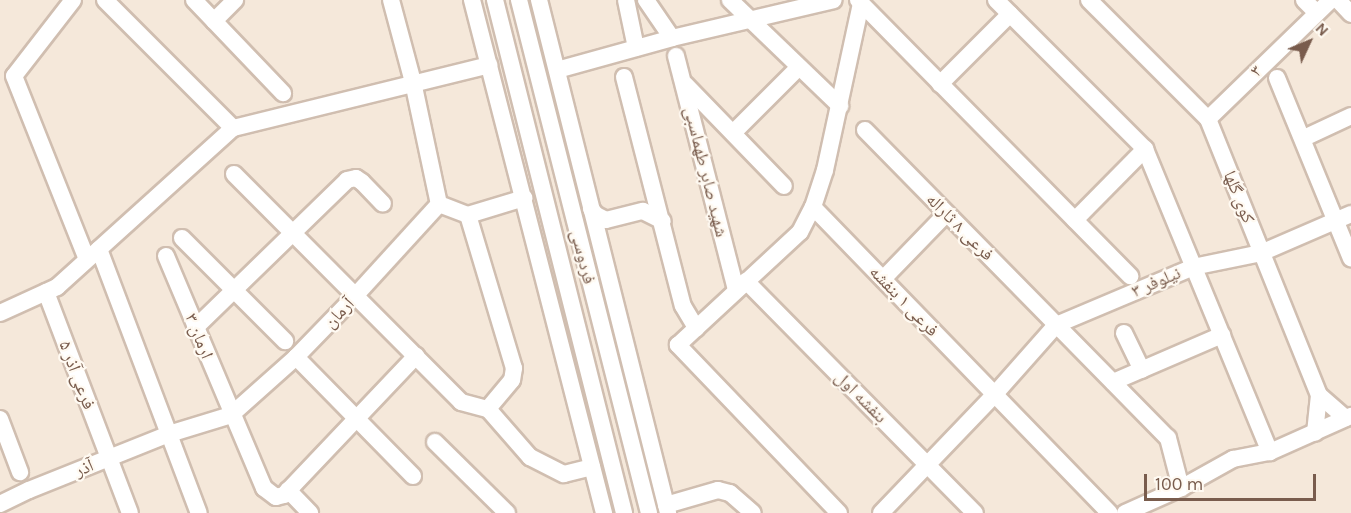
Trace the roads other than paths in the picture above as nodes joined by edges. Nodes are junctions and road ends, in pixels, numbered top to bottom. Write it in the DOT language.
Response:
graph roads {
  1 [pos="73,0"];
  2 [pos="105,0"];
  3 [pos="195,0"];
  4 [pos="235,0"];
  5 [pos="390,0"];
  6 [pos="472,0"];
  7 [pos="495,0"];
  8 [pos="519,0"];
  9 [pos="539,0"];
  10 [pos="626,0"];
  11 [pos="646,0"];
  12 [pos="730,0"];
  13 [pos="834,0"];
  14 [pos="996,0"];
  15 [pos="1089,0"];
  16 [pos="1304,0"];
  17 [pos="1330,0"];
  18 [pos="1338,0"];
  19 [pos="861,1"];
  20 [pos="1317,13"];
  21 [pos="1010,14"];
  22 [pos="1351,14"];
  23 [pos="749,19"];
  24 [pos="214,21"];
  25 [pos="672,38"];
  26 [pos="636,48"];
  27 [pos="676,56"];
  28 [pos="489,65"];
  29 [pos="799,67"];
  30 [pos="558,70"];
  31 [pos="624,77"];
  32 [pos="1277,78"];
  33 [pos="413,82"];
  34 [pos="683,82"];
  35 [pos="940,84"];
  36 [pos="283,93"];
  37 [pos="840,106"];
  38 [pos="1351,116"];
  39 [pos="1208,119"];
  40 [pos="233,128"];
  41 [pos="572,130"];
  42 [pos="865,130"];
  43 [pos="553,134"];
  44 [pos="733,134"];
  45 [pos="1304,138"];
  46 [pos="1145,149"];
  47 [pos="234,174"];
  48 [pos="784,186"];
  49 [pos="524,198"];
  50 [pos="383,204"];
  51 [pos="439,204"];
  52 [pos="813,207"];
  53 [pos="591,209"];
  54 [pos="946,214"];
  55 [pos="1351,214"];
  56 [pos="468,215"];
  57 [pos="1076,220"];
  58 [pos="1335,220"];
  59 [pos="663,221"];
  60 [pos="294,233"];
  61 [pos="182,238"];
  62 [pos="1261,253"];
  63 [pos="93,254"];
  64 [pos="166,256"];
  65 [pos="1351,258"];
  66 [pos="1193,267"];
  67 [pos="1130,276"];
  68 [pos="883,279"];
  69 [pos="741,285"];
  70 [pos="235,290"];
  71 [pos="46,292"];
  72 [pos="357,295"];
  73 [pos="0,313"];
  74 [pos="1056,325"];
  75 [pos="195,328"];
  76 [pos="696,328"];
  77 [pos="1124,333"];
  78 [pos="1222,335"];
  79 [pos="285,341"];
  80 [pos="416,356"];
  81 [pos="296,357"];
  82 [pos="1142,370"];
  83 [pos="1113,382"];
  84 [pos="995,394"];
  85 [pos="1319,395"];
  86 [pos="488,409"];
  87 [pos="231,416"];
  88 [pos="1348,417"];
  89 [pos="0,419"];
  90 [pos="357,419"];
  91 [pos="1315,433"];
  92 [pos="169,434"];
  93 [pos="435,442"];
  94 [pos="1270,452"];
  95 [pos="109,458"];
  96 [pos="928,466"];
  97 [pos="592,467"];
  98 [pos="20,472"];
  99 [pos="413,476"];
  100 [pos="1181,488"];
  101 [pos="288,490"];
  102 [pos="0,504"];
  103 [pos="667,509"];
  104 [pos="130,513"];
  105 [pos="199,513"];
  106 [pos="310,513"];
  107 [pos="507,513"];
  108 [pos="604,513"];
  109 [pos="624,513"];
  110 [pos="649,513"];
  111 [pos="753,513"];
  112 [pos="839,513"];
  113 [pos="881,513"];
  114 [pos="975,513"];
  115 [pos="1110,513"];
  116 [pos="1125,513"];
  1 -- 63 [label="street"];
  2 -- 40 [label="street"];
  3 -- 24 [label="street"];
  4 -- 24 [label="street"];
  5 -- 33 [label="street"];
  6 -- 28 [label="street"];
  7 -- 109 [label="street, فردوسی"];
  8 -- 43 [label="street, فردوسی"];
  9 -- 30 [label="street"];
  10 -- 26 [label="street"];
  11 -- 25 [label="street"];
  12 -- 23 [label="street"];
  13 -- 23 [label="street"];
  14 -- 21 [label="street"];
  15 -- 39 [label="street, کوی گلها"];
  16 -- 20 [label="street"];
  17 -- 20 [label="street, ۳"];
  18 -- 22 [label="street"];
  19 -- 35 [label="street"];
  19 -- 37 [label="street"];
  20 -- 39 [label="street, ۳"];
  21 -- 35 [label="street"];
  21 -- 46 [label="street"];
  23 -- 25 [label="street"];
  23 -- 29 [label="street"];
  24 -- 36 [label="street"];
  25 -- 26 [label="street"];
  26 -- 30 [label="street"];
  27 -- 34 [label="street, شهید صابر طهماسبی"];
  28 -- 33 [label="street"];
  28 -- 49 [label="street"];
  29 -- 37 [label="street"];
  29 -- 44 [label="street"];
  30 -- 41 [label="street"];
  31 -- 59 [label="street"];
  32 -- 45 [label="street"];
  33 -- 40 [label="street"];
  33 -- 51 [label="street"];
  34 -- 44 [label="street"];
  34 -- 69 [label="street, شهید صابر طهماسبی"];
  35 -- 57 [label="street"];
  37 -- 52 [label="street"];
  38 -- 45 [label="street"];
  39 -- 62 [label="street, کوی گلها"];
  40 -- 63 [label="street"];
  41 -- 43 [label="street"];
  41 -- 53 [label="street"];
  42 -- 54 [label="street, فرعی ۸ ثاراله"];
  43 -- 110 [label="street, فردوسی"];
  44 -- 48 [label="street"];
  45 -- 58 [label="street"];
  46 -- 57 [label="street"];
  46 -- 66 [label="street"];
  47 -- 60 [label="street"];
  49 -- 56 [label="street"];
  49 -- 97 [label="street"];
  50 -- 60 [label="street"];
  51 -- 56 [label="street"];
  51 -- 72 [label="street, آرمان"];
  52 -- 68 [label="street, فرعی ۱ بنفشه"];
  52 -- 69 [label="street"];
  53 -- 59 [label="street"];
  53 -- 103 [label="street"];
  54 -- 68 [label="street"];
  54 -- 74 [label="street, فرعی ۸ ثاراله"];
  55 -- 58 [label="street, نیلوفر ۳"];
  56 -- 86 [label="street"];
  57 -- 67 [label="street"];
  58 -- 62 [label="street, نیلوفر ۳"];
  58 -- 65 [label="street"];
  59 -- 76 [label="street"];
  60 -- 70 [label="street"];
  60 -- 72 [label="street"];
  61 -- 70 [label="street"];
  62 -- 66 [label="street, نیلوفر ۳"];
  62 -- 85 [label="street, کوی گلها"];
  63 -- 71 [label="street"];
  63 -- 92 [label="street"];
  64 -- 75 [label="street, ارمان ۳"];
  66 -- 74 [label="street, نیلوفر ۳"];
  66 -- 78 [label="street"];
  68 -- 84 [label="street, فرعی ۱ بنفشه"];
  69 -- 76 [label="street"];
  69 -- 96 [label="street, بنفشه اول"];
  70 -- 75 [label="street"];
  70 -- 79 [label="street"];
  71 -- 73 [label="street"];
  71 -- 95 [label="street, فرعی آذر ۵"];
  72 -- 80 [label="street"];
  72 -- 81 [label="street, آرمان"];
  74 -- 83 [label="street, فرعی ۸ ثاراله"];
  74 -- 84 [label="street"];
  75 -- 87 [label="street, ارمان ۳"];
  76 -- 112 [label="street"];
  77 -- 82 [label="street"];
  78 -- 82 [label="street"];
  78 -- 94 [label="street"];
  80 -- 86 [label="street"];
  80 -- 90 [label="street"];
  81 -- 87 [label="street, آرمان"];
  81 -- 90 [label="street"];
  82 -- 83 [label="street"];
  83 -- 100 [label="street, فرعی ۸ ثاراله"];
  84 -- 96 [label="street"];
  84 -- 115 [label="street, فرعی ۱ بنفشه"];
  85 -- 88 [label="street"];
  85 -- 91 [label="street, کوی گلها"];
  86 -- 97 [label="street"];
  87 -- 92 [label="street, آذر"];
  87 -- 101 [label="street, ارمان ۳"];
  88 -- 91 [label="street"];
  89 -- 98 [label="street"];
  90 -- 99 [label="street"];
  90 -- 101 [label="street"];
  91 -- 94 [label="street"];
  92 -- 95 [label="street, آذر"];
  92 -- 105 [label="street"];
  93 -- 107 [label="street"];
  94 -- 100 [label="street"];
  95 -- 102 [label="street, آذر"];
  95 -- 104 [label="street, فرعی آذر ۵"];
  96 -- 113 [label="street"];
  96 -- 114 [label="street, بنفشه اول"];
  97 -- 108 [label="street"];
  100 -- 116 [label="street"];
  101 -- 106 [label="street"];
  103 -- 111 [label="street"];
}
